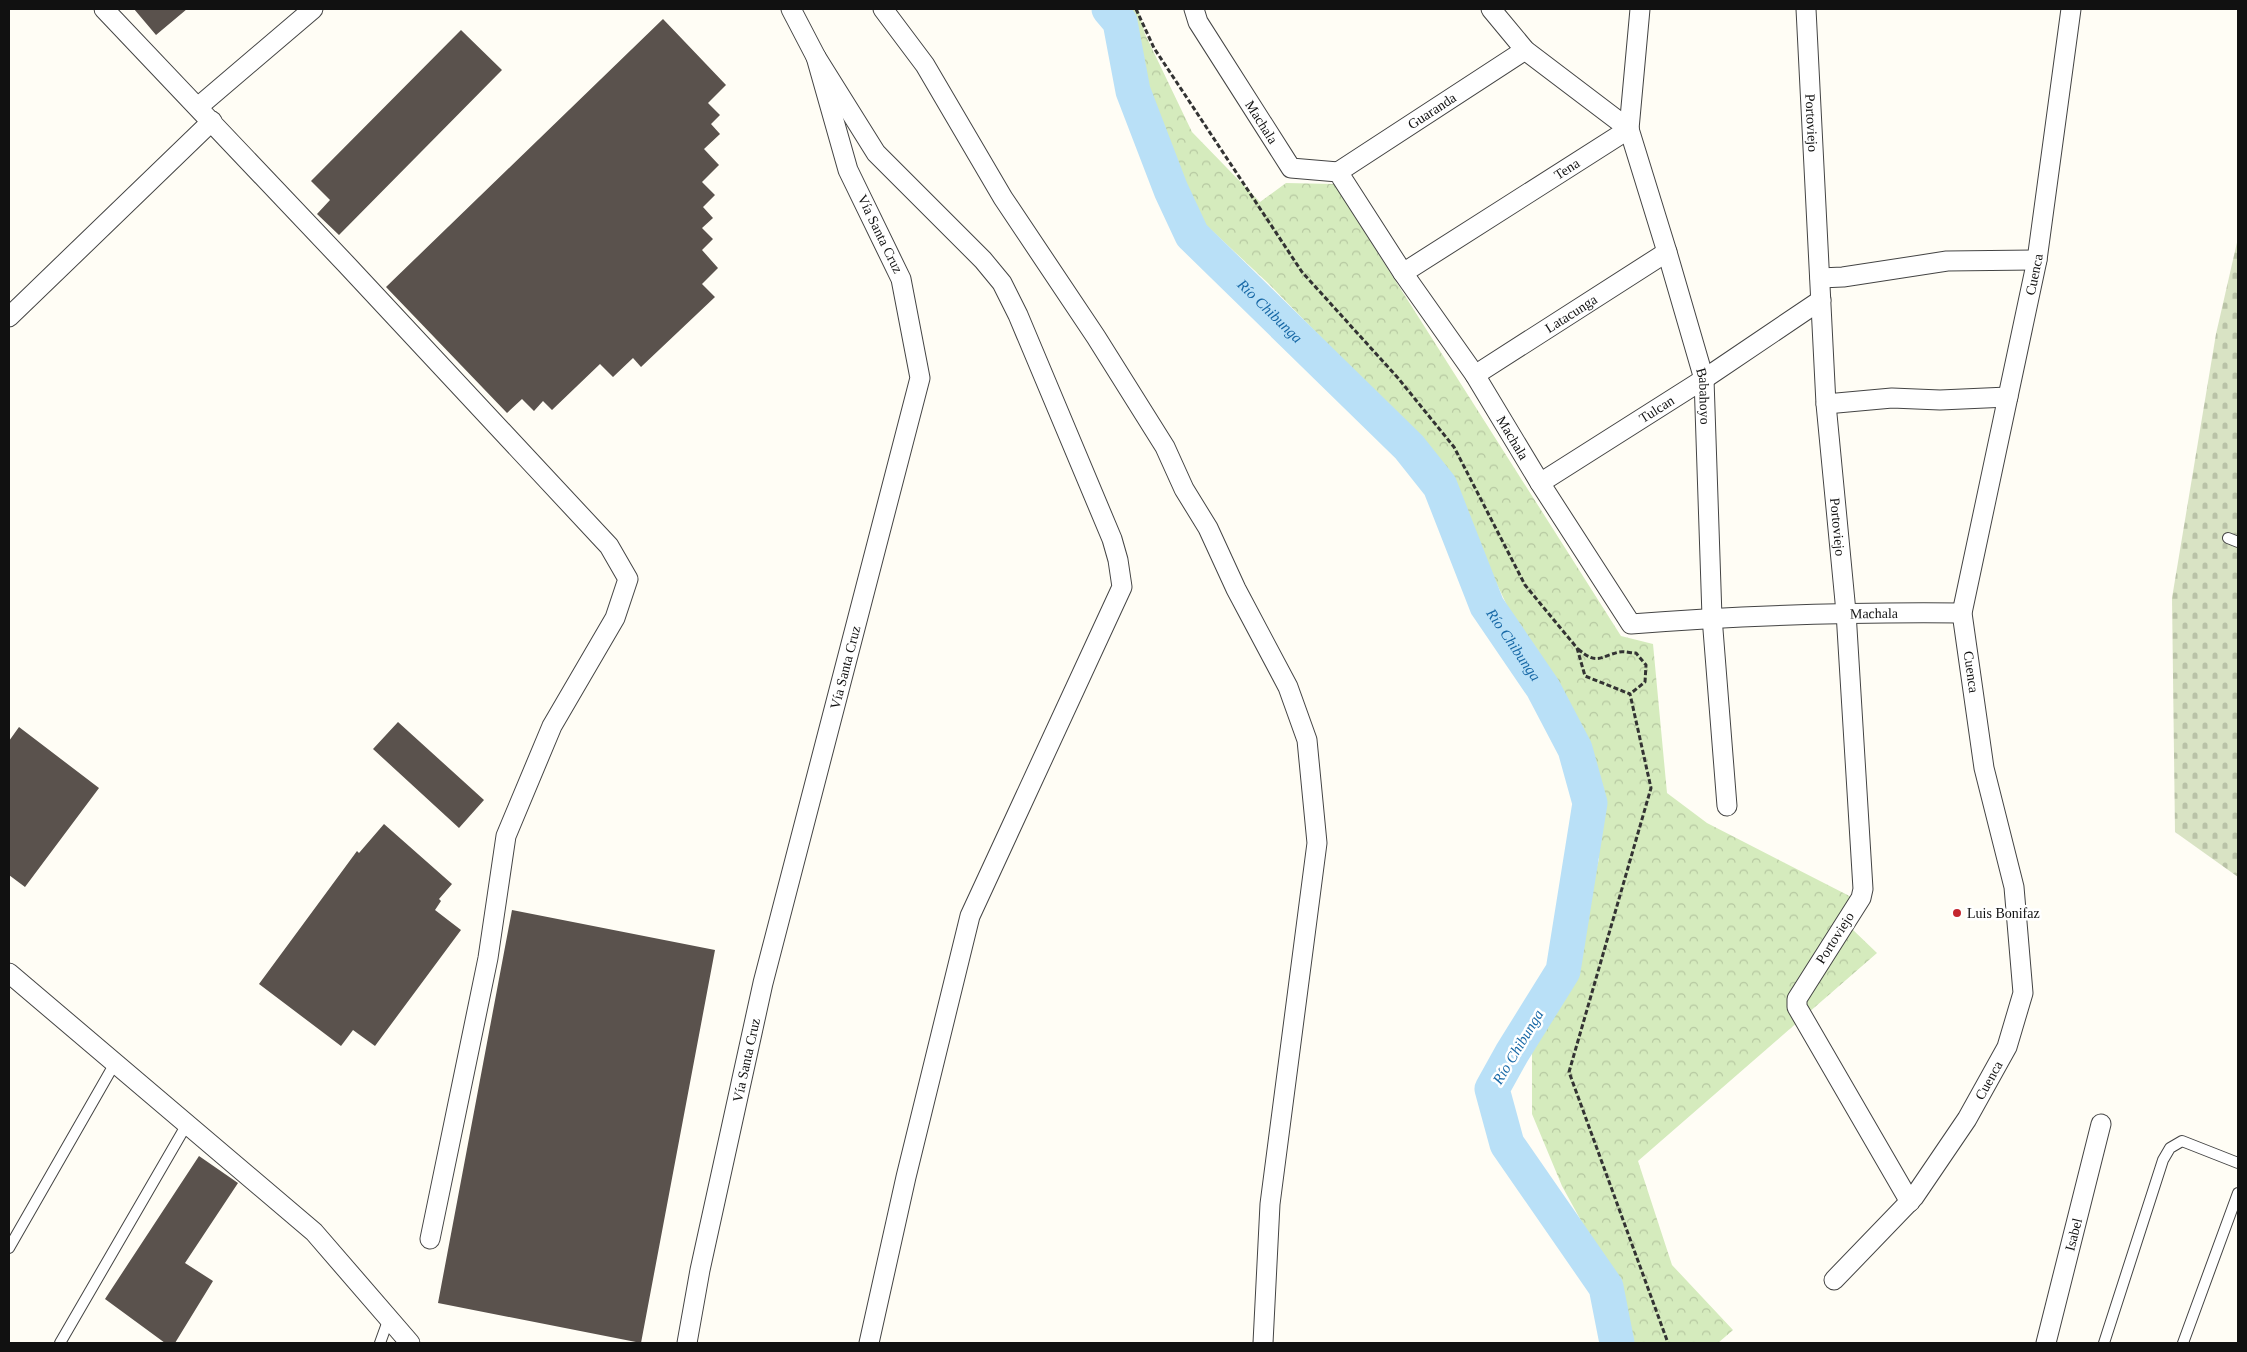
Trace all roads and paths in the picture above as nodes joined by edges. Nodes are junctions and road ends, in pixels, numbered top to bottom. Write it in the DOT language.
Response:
graph roads {
  1 [pos="104,9"];
  2 [pos="313,9"];
  3 [pos="791,9"];
  4 [pos="883,9"];
  5 [pos="1136,9"];
  6 [pos="1194,9"];
  7 [pos="1491,9"];
  8 [pos="1640,9"];
  9 [pos="1806,9"];
  10 [pos="2071,9"];
  11 [pos="1525,50"];
  12 [pos="816,58"];
  13 [pos="198,107"];
  14 [pos="212,121"];
  15 [pos="1629,129"];
  16 [pos="1338,172"];
  17 [pos="1666,252"];
  18 [pos="2037,260"];
  19 [pos="1403,273"];
  20 [pos="1820,278"];
  21 [pos="1821,300"];
  22 [pos="9,316"];
  23 [pos="1475,375"];
  24 [pos="1704,379"];
  25 [pos="2008,397"];
  26 [pos="1826,404"];
  27 [pos="1540,483"];
  28 [pos="2228,538"];
  29 [pos="2238,542"];
  30 [pos="1846,612"];
  31 [pos="1962,613"];
  32 [pos="1712,617"];
  33 [pos="1577,648"];
  34 [pos="1630,694"];
  35 [pos="1727,806"];
  36 [pos="9,973"];
  37 [pos="115,1063"];
  38 [pos="187,1124"];
  39 [pos="2101,1124"];
  40 [pos="2238,1163"];
  41 [pos="2238,1193"];
  42 [pos="1910,1202"];
  43 [pos="430,1239"];
  44 [pos="9,1248"];
  45 [pos="1834,1280"];
  46 [pos="389,1318"];
  47 [pos="60,1343"];
  48 [pos="380,1343"];
  49 [pos="410,1343"];
  50 [pos="687,1343"];
  51 [pos="869,1343"];
  52 [pos="1263,1343"];
  53 [pos="1668,1343"];
  54 [pos="2046,1343"];
  55 [pos="2104,1343"];
  56 [pos="2184,1343"];
  1 -- 13 [label="street"];
  2 -- 13 [label="street"];
  3 -- 12 [label="street, Vía Santa Cruz"];
  4 -- 52 [label="street"];
  5 -- 33 [label="path"];
  6 -- 16 [label="street, Machala"];
  7 -- 11 [label="street"];
  8 -- 15 [label="street"];
  9 -- 20 [label="street, Portoviejo"];
  10 -- 18 [label="street, Cuenca"];
  11 -- 15 [label="street"];
  11 -- 16 [label="street, Guaranda"];
  12 -- 50 [label="street, Vía Santa Cruz"];
  12 -- 51 [label="street"];
  13 -- 14 [label="street"];
  14 -- 22 [label="street"];
  14 -- 43 [label="street"];
  15 -- 17 [label="street, Babahoyo"];
  15 -- 19 [label="street, Tena"];
  16 -- 19 [label="street, Machala"];
  17 -- 23 [label="street, Latacunga"];
  17 -- 24 [label="street, Babahoyo"];
  18 -- 20 [label="street"];
  18 -- 25 [label="street, Cuenca"];
  19 -- 23 [label="street, Machala"];
  20 -- 21 [label="street, Portoviejo"];
  21 -- 24 [label="street, Tulcan"];
  21 -- 26 [label="street, Portoviejo"];
  23 -- 27 [label="street, Machala"];
  24 -- 27 [label="street, Tulcan"];
  24 -- 32 [label="street, Babahoyo"];
  25 -- 26 [label="street"];
  25 -- 31 [label="street, Cuenca"];
  26 -- 30 [label="street, Portoviejo"];
  27 -- 32 [label="street, Machala"];
  28 -- 29 [label="lane"];
  30 -- 31 [label="street, Machala"];
  30 -- 32 [label="street, Machala"];
  30 -- 42 [label="street, Portoviejo"];
  31 -- 42 [label="street, Cuenca"];
  32 -- 35 [label="street, Babahoyo"];
  33 -- 34 [label="path"];
  33 -- 34 [label="path"];
  34 -- 53 [label="path"];
  36 -- 37 [label="street"];
  37 -- 38 [label="street"];
  37 -- 44 [label="lane"];
  38 -- 46 [label="street"];
  38 -- 47 [label="lane"];
  39 -- 54 [label="street, Isabel"];
  40 -- 55 [label="lane"];
  41 -- 56 [label="lane"];
  42 -- 45 [label="street, Cuenca"];
  46 -- 48 [label="lane"];
  46 -- 49 [label="street"];
}
